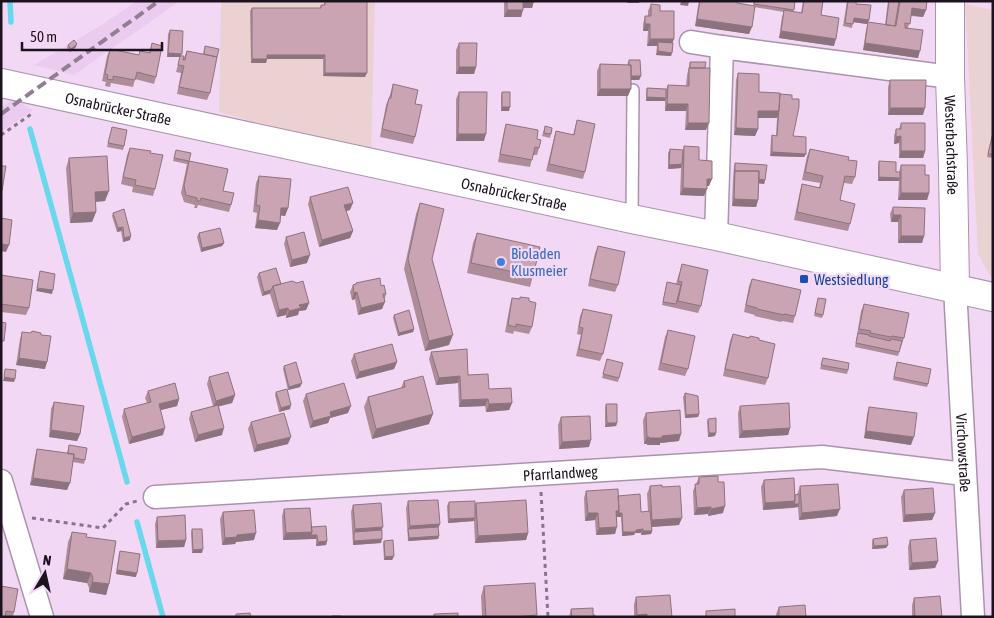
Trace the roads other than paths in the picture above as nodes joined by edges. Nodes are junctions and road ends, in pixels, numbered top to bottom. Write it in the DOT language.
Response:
graph roads {
  1 [pos="950,1"];
  2 [pos="690,42"];
  3 [pos="722,46"];
  4 [pos="950,77"];
  5 [pos="1,84"];
  6 [pos="633,90"];
  7 [pos="632,219"];
  8 [pos="716,236"];
  9 [pos="955,288"];
  10 [pos="993,297"];
  11 [pos="964,474"];
  12 [pos="1,481"];
  13 [pos="155,497"];
  14 [pos="42,617"];
  15 [pos="973,617"];
  1 -- 4 [label="main road, Westerbachstraße"];
  2 -- 3 [label="street"];
  3 -- 4 [label="street"];
  3 -- 8 [label="street"];
  4 -- 9 [label="main road, Westerbachstraße"];
  5 -- 7 [label="main road, Osnabrücker Straße"];
  6 -- 7 [label="lane"];
  7 -- 8 [label="main road, Osnabrücker Straße"];
  8 -- 9 [label="main road, Osnabrücker Straße"];
  9 -- 10 [label="main road, Osnabrücker Straße"];
  9 -- 11 [label="street, Virchowstraße"];
  11 -- 13 [label="street, Pfarrlandweg"];
  11 -- 15 [label="street, Virchowstraße"];
  12 -- 14 [label="street"];
}
